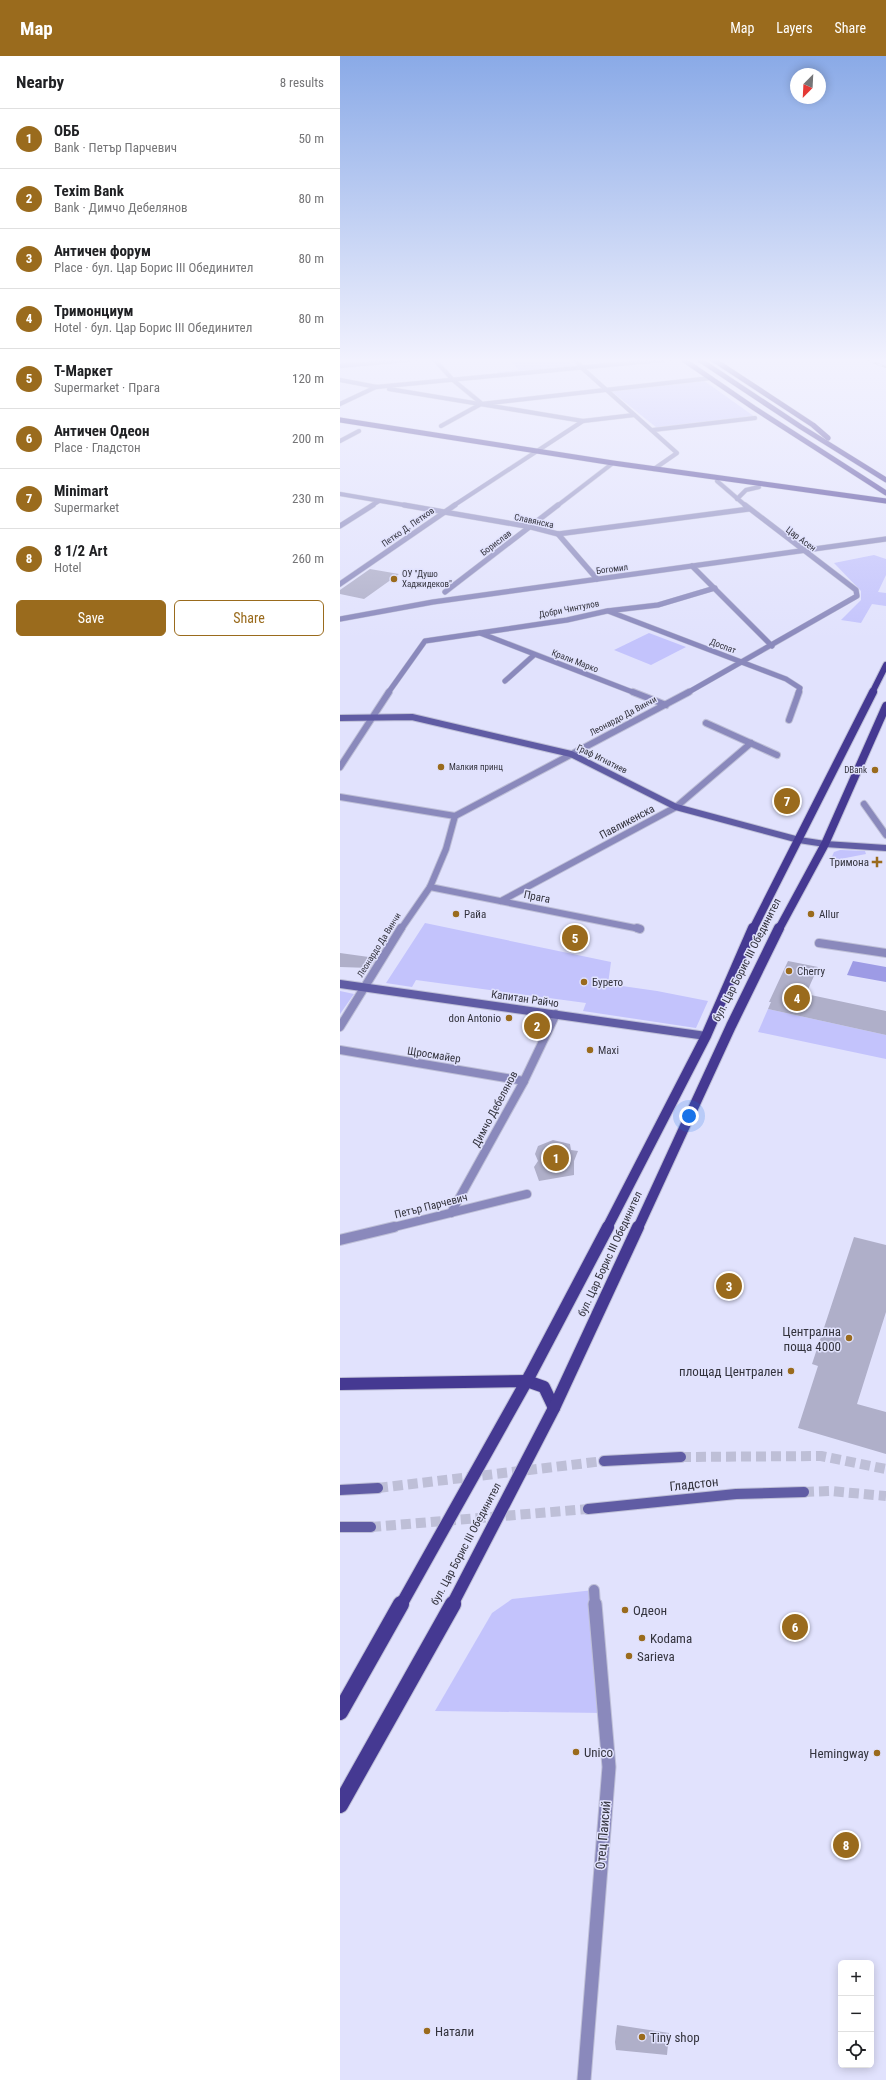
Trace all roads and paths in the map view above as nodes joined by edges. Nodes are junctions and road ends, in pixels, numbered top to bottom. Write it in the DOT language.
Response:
graph roads {
  1 [pos="536,452"];
  2 [pos="547,452"];
  3 [pos="676,452"];
  4 [pos="824,452"];
  5 [pos="842,452"];
  6 [pos="845,452"];
  7 [pos="851,458"];
  8 [pos="613,463"];
  9 [pos="654,469"];
  10 [pos="690,474"];
  11 [pos="863,477"];
  12 [pos="886,480"];
  13 [pos="717,481"];
  14 [pos="760,487"];
  15 [pos="886,492"];
  16 [pos="340,494"];
  17 [pos="843,494"];
  18 [pos="737,499"];
  19 [pos="379,501"];
  20 [pos="886,501"];
  21 [pos="886,506"];
  22 [pos="748,509"];
  23 [pos="444,512"];
  24 [pos="340,526"];
  25 [pos="531,527"];
  26 [pos="558,534"];
  27 [pos="886,539"];
  28 [pos="801,550"];
  29 [pos="692,566"];
  30 [pos="597,578"];
  31 [pos="340,584"];
  32 [pos="715,588"];
  33 [pos="856,590"];
  34 [pos="445,592"];
  35 [pos="607,611"];
  36 [pos="340,619"];
  37 [pos="479,633"];
  38 [pos="772,646"];
  39 [pos="534,655"];
  40 [pos="741,663"];
  41 [pos="886,665"];
  42 [pos="505,681"];
  43 [pos="666,705"];
  44 [pos="886,706"];
  45 [pos="340,718"];
  46 [pos="370,718"];
  47 [pos="789,720"];
  48 [pos="706,723"];
  49 [pos="751,743"];
  50 [pos="571,754"];
  51 [pos="778,755"];
  52 [pos="340,767"];
  53 [pos="340,797"];
  54 [pos="864,804"];
  55 [pos="676,807"];
  56 [pos="455,816"];
  57 [pos="886,835"];
  58 [pos="799,840"];
  59 [pos="825,844"];
  60 [pos="886,848"];
  61 [pos="430,888"];
  62 [pos="501,901"];
  63 [pos="640,929"];
  64 [pos="819,943"];
  65 [pos="886,953"];
  66 [pos="340,984"];
  67 [pos="364,987"];
  68 [pos="556,1014"];
  69 [pos="340,1027"];
  70 [pos="706,1036"];
  71 [pos="340,1050"];
  72 [pos="524,1081"];
  73 [pos="528,1194"];
  74 [pos="451,1214"];
  75 [pos="340,1240"];
  76 [pos="527,1381"];
  77 [pos="340,1384"];
  78 [pos="554,1408"];
  79 [pos="680,1457"];
  80 [pos="604,1461"];
  81 [pos="378,1488"];
  82 [pos="340,1490"];
  83 [pos="804,1492"];
  84 [pos="588,1508"];
  85 [pos="340,1526"];
  86 [pos="370,1527"];
  87 [pos="594,1590"];
  88 [pos="340,1712"];
  89 [pos="340,1805"];
  90 [pos="584,2080"];
  1 -- 23 [label="street, Петко Д. Петков"];
  2 -- 8 [label="main road"];
  3 -- 9 [label="street"];
  4 -- 11 [label="main road"];
  5 -- 7 [label="main road"];
  6 -- 7 [label="main road"];
  7 -- 12 [label="main road"];
  8 -- 9 [label="main road"];
  8 -- 25 [label="street, Борислав"];
  9 -- 10 [label="main road"];
  10 -- 13 [label="main road"];
  10 -- 17 [label="main road"];
  11 -- 15 [label="main road"];
  11 -- 17 [label="main road"];
  13 -- 14 [label="main road"];
  13 -- 18 [label="street, Цар Асен"];
  14 -- 18 [label="street"];
  14 -- 21 [label="main road"];
  16 -- 19 [label="street, Славянска"];
  17 -- 20 [label="main road"];
  18 -- 22 [label="street, Цар Асен"];
  19 -- 23 [label="street, Славянска"];
  19 -- 24 [label="street"];
  22 -- 26 [label="street, Славянска"];
  22 -- 28 [label="street, Цар Асен"];
  23 -- 25 [label="street, Славянска"];
  23 -- 31 [label="street, Петко Д. Петков"];
  25 -- 26 [label="street, Славянска"];
  25 -- 34 [label="street, Борислав"];
  26 -- 30 [label="street"];
  27 -- 28 [label="street, Богомил"];
  28 -- 29 [label="street, Богомил"];
  28 -- 33 [label="street, Цар Асен"];
  29 -- 30 [label="street, Богомил"];
  29 -- 32 [label="street"];
  30 -- 36 [label="street, Богомил"];
  32 -- 35 [label="street, Добри Чинтулов"];
  32 -- 38 [label="street"];
  33 -- 38 [label="street, Леонардо Да Винчи"];
  35 -- 37 [label="street, Добри Чинтулов"];
  35 -- 40 [label="street, Доспат"];
  37 -- 39 [label="street, Крали Марко"];
  37 -- 46 [label="street, Добри Чинтулов"];
  38 -- 40 [label="street, Леонардо Да Винчи"];
  39 -- 42 [label="street"];
  39 -- 43 [label="street, Крали Марко"];
  40 -- 43 [label="street, Леонардо Да Винчи"];
  40 -- 47 [label="street, Доспат"];
  41 -- 58 [label="main road, бул. Цар Борис III Обединител"];
  43 -- 50 [label="street, Леонардо Да Винчи"];
  44 -- 59 [label="main road, бул. Цар Борис III Обединител"];
  45 -- 46 [label="street, Граф Игнатиев"];
  46 -- 50 [label="street, Граф Игнатиев"];
  46 -- 52 [label="street"];
  48 -- 49 [label="street"];
  49 -- 51 [label="street"];
  49 -- 55 [label="street, Павликенска"];
  50 -- 55 [label="street, Граф Игнатиев"];
  50 -- 56 [label="street, Леонардо Да Винчи"];
  53 -- 56 [label="street"];
  54 -- 57 [label="street"];
  55 -- 58 [label="street, Граф Игнатиев"];
  55 -- 62 [label="street, Павликенска"];
  56 -- 61 [label="street, Леонардо Да Винчи"];
  58 -- 59 [label="street, Граф Игнатиев"];
  58 -- 70 [label="main road, бул. Цар Борис III Обединител"];
  59 -- 60 [label="street, Граф Игнатиев"];
  59 -- 78 [label="main road, бул. Цар Борис III Обединител"];
  61 -- 62 [label="street, Прага"];
  61 -- 67 [label="street, Леонардо Да Винчи"];
  62 -- 63 [label="street, Прага"];
  64 -- 65 [label="street"];
  66 -- 67 [label="street, Капитан Райчо"];
  67 -- 68 [label="street, Капитан Райчо"];
  67 -- 69 [label="street, Леонардо Да Винчи"];
  68 -- 70 [label="street, Капитан Райчо"];
  68 -- 72 [label="street, Димчо Дебелянов"];
  70 -- 76 [label="main road, бул. Цар Борис III Обединител"];
  71 -- 72 [label="street, Щросмайер"];
  72 -- 74 [label="street, Димчо Дебелянов"];
  73 -- 74 [label="street, Петър Парчевич"];
  74 -- 75 [label="street, Петър Парчевич"];
  76 -- 77 [label="main road"];
  76 -- 78 [label="main road"];
  76 -- 88 [label="main road, бул. Цар Борис III Обединител"];
  78 -- 89 [label="main road, бул. Цар Борис III Обединител"];
  79 -- 80 [label="street"];
  81 -- 82 [label="street"];
  83 -- 84 [label="street, Гладстон"];
  85 -- 86 [label="street"];
  87 -- 90 [label="street, Отец Паисий"];
}
